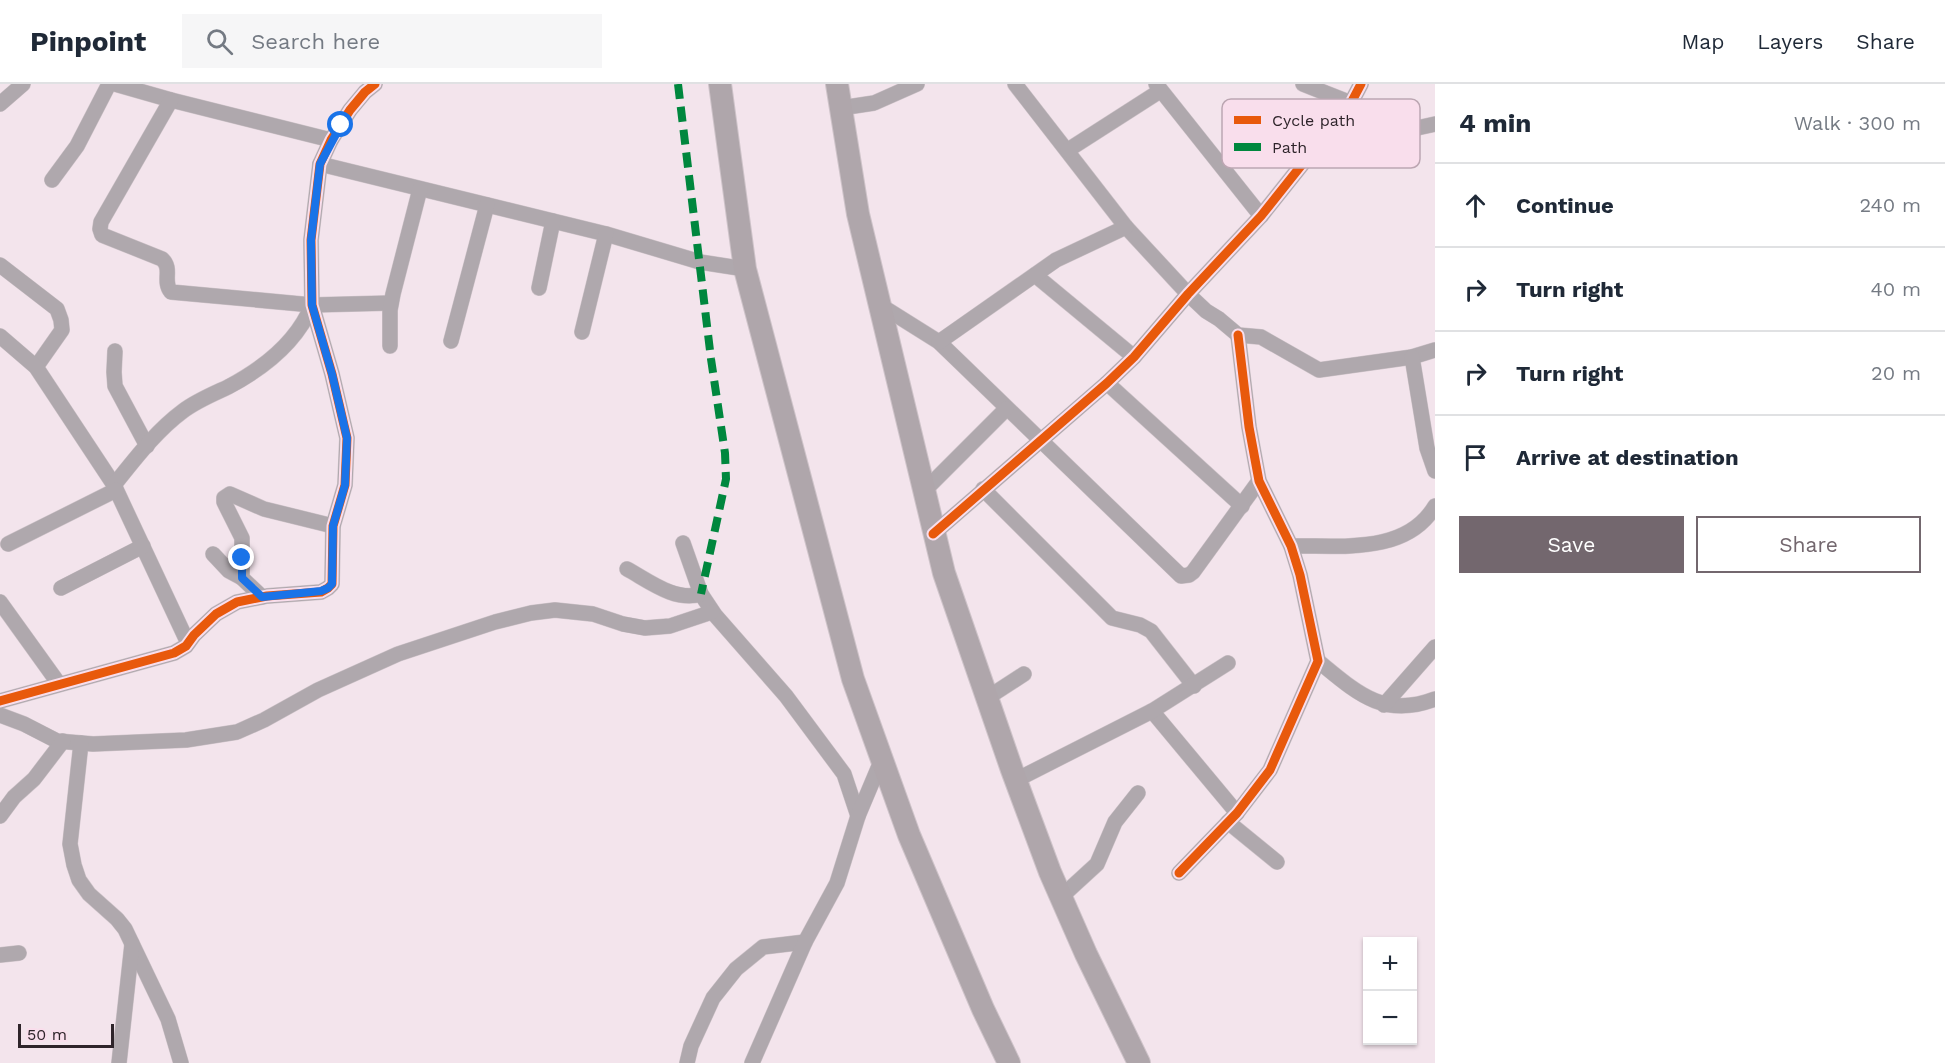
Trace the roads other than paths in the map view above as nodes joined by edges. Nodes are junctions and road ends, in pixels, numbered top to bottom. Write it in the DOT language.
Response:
graph roads {
  1 [pos="23,84"];
  2 [pos="109,84"];
  3 [pos="115,84"];
  4 [pos="375,84"];
  5 [pos="720,84"];
  6 [pos="837,84"];
  7 [pos="917,84"];
  8 [pos="1015,84"];
  9 [pos="1303,84"];
  10 [pos="1361,84"];
  11 [pos="1158,88"];
  12 [pos="1341,99"];
  13 [pos="1353,99"];
  14 [pos="171,100"];
  15 [pos="0,104"];
  16 [pos="841,108"];
  17 [pos="1435,124"];
  18 [pos="1420,127"];
  19 [pos="331,140"];
  20 [pos="1068,150"];
  21 [pos="320,164"];
  22 [pos="1222,166"];
  23 [pos="1224,168"];
  24 [pos="1299,168"];
  25 [pos="52,180"];
  26 [pos="420,189"];
  27 [pos="487,205"];
  28 [pos="1261,216"];
  29 [pos="553,221"];
  30 [pos="1126,227"];
  31 [pos="606,234"];
  32 [pos="0,266"];
  33 [pos="746,269"];
  34 [pos="1035,275"];
  35 [pos="539,288"];
  36 [pos="1188,294"];
  37 [pos="392,303"];
  38 [pos="312,305"];
  39 [pos="880,305"];
  40 [pos="582,333"];
  41 [pos="1238,335"];
  42 [pos="0,336"];
  43 [pos="451,341"];
  44 [pos="939,342"];
  45 [pos="390,346"];
  46 [pos="1435,350"];
  47 [pos="115,351"];
  48 [pos="1134,357"];
  49 [pos="1412,357"];
  50 [pos="36,367"];
  51 [pos="1107,383"];
  52 [pos="1006,409"];
  53 [pos="1040,442"];
  54 [pos="147,446"];
  55 [pos="1435,471"];
  56 [pos="1259,480"];
  57 [pos="115,487"];
  58 [pos="983,489"];
  59 [pos="924,491"];
  60 [pos="1242,506"];
  61 [pos="1435,507"];
  62 [pos="333,526"];
  63 [pos="933,534"];
  64 [pos="683,543"];
  65 [pos="8,544"];
  66 [pos="142,546"];
  67 [pos="1291,546"];
  68 [pos="213,554"];
  69 [pos="627,569"];
  70 [pos="242,578"];
  71 [pos="61,588"];
  72 [pos="701,594"];
  73 [pos="262,597"];
  74 [pos="0,602"];
  75 [pos="712,612"];
  76 [pos="188,643"];
  77 [pos="1435,647"];
  78 [pos="1318,661"];
  79 [pos="1228,663"];
  80 [pos="1024,674"];
  81 [pos="58,684"];
  82 [pos="1194,686"];
  83 [pos="987,698"];
  84 [pos="1435,699"];
  85 [pos="0,700"];
  86 [pos="1383,705"];
  87 [pos="1152,711"];
  88 [pos="0,716"];
  89 [pos="63,741"];
  90 [pos="81,743"];
  91 [pos="882,759"];
  92 [pos="1016,780"];
  93 [pos="1138,793"];
  94 [pos="0,816"];
  95 [pos="858,816"];
  96 [pos="1233,818"];
  97 [pos="1277,862"];
  98 [pos="1179,873"];
  99 [pos="1061,897"];
  100 [pos="805,942"];
  101 [pos="133,943"];
  102 [pos="19,953"];
  103 [pos="0,955"];
  104 [pos="119,1063"];
  105 [pos="181,1063"];
  106 [pos="687,1063"];
  107 [pos="752,1063"];
  108 [pos="1009,1063"];
  109 [pos="1139,1063"];
  1 -- 15 [label="street"];
  2 -- 25 [label="street"];
  3 -- 14 [label="street"];
  4 -- 19 [label="street"];
  5 -- 33 [label="highway"];
  6 -- 16 [label="highway"];
  7 -- 16 [label="street"];
  8 -- 20 [label="street"];
  9 -- 12 [label="street"];
  10 -- 13 [label="street"];
  11 -- 20 [label="street"];
  11 -- 22 [label="street"];
  14 -- 19 [label="street"];
  14 -- 38 [label="street"];
  16 -- 39 [label="highway"];
  17 -- 18 [label="street"];
  19 -- 21 [label="street"];
  20 -- 30 [label="street"];
  21 -- 26 [label="street"];
  21 -- 38 [label="street"];
  23 -- 28 [label="street"];
  24 -- 28 [label="street"];
  26 -- 27 [label="street"];
  26 -- 37 [label="street"];
  27 -- 29 [label="street"];
  27 -- 43 [label="street"];
  28 -- 36 [label="street"];
  29 -- 31 [label="street"];
  29 -- 35 [label="street"];
  30 -- 34 [label="street"];
  30 -- 36 [label="street"];
  31 -- 33 [label="street"];
  31 -- 40 [label="street"];
  32 -- 50 [label="street"];
  33 -- 91 [label="highway"];
  34 -- 44 [label="street"];
  34 -- 48 [label="street"];
  36 -- 41 [label="street"];
  36 -- 48 [label="street"];
  37 -- 38 [label="street"];
  37 -- 45 [label="street"];
  38 -- 54 [label="street"];
  38 -- 62 [label="street"];
  39 -- 44 [label="street"];
  39 -- 59 [label="highway"];
  41 -- 49 [label="street"];
  41 -- 56 [label="street"];
  42 -- 50 [label="street"];
  44 -- 52 [label="street"];
  46 -- 49 [label="street"];
  47 -- 54 [label="street"];
  48 -- 51 [label="street"];
  49 -- 55 [label="street"];
  50 -- 57 [label="street"];
  51 -- 53 [label="street"];
  51 -- 60 [label="street"];
  52 -- 53 [label="street"];
  52 -- 59 [label="street"];
  53 -- 58 [label="street"];
  53 -- 60 [label="street"];
  54 -- 57 [label="street"];
  56 -- 60 [label="street"];
  56 -- 67 [label="street"];
  57 -- 65 [label="street"];
  57 -- 66 [label="street"];
  58 -- 63 [label="street"];
  58 -- 82 [label="street"];
  59 -- 63 [label="highway"];
  61 -- 67 [label="street"];
  62 -- 70 [label="street"];
  62 -- 73 [label="street"];
  63 -- 83 [label="highway"];
  64 -- 72 [label="street"];
  66 -- 71 [label="street"];
  66 -- 76 [label="street"];
  67 -- 78 [label="street"];
  68 -- 70 [label="street"];
  69 -- 72 [label="street"];
  70 -- 73 [label="street"];
  72 -- 75 [label="street"];
  73 -- 76 [label="street"];
  74 -- 81 [label="street"];
  75 -- 90 [label="street"];
  75 -- 95 [label="street"];
  76 -- 81 [label="street"];
  77 -- 86 [label="street"];
  78 -- 86 [label="street"];
  78 -- 96 [label="street"];
  79 -- 82 [label="street"];
  80 -- 83 [label="street"];
  81 -- 85 [label="street"];
  82 -- 87 [label="street"];
  83 -- 92 [label="highway"];
  84 -- 86 [label="street"];
  87 -- 92 [label="street"];
  87 -- 96 [label="street"];
  88 -- 89 [label="street"];
  89 -- 90 [label="street"];
  89 -- 94 [label="street"];
  90 -- 101 [label="street"];
  91 -- 95 [label="street"];
  91 -- 108 [label="highway"];
  92 -- 99 [label="highway"];
  93 -- 99 [label="street"];
  95 -- 100 [label="street"];
  96 -- 97 [label="street"];
  96 -- 98 [label="street"];
  99 -- 109 [label="highway"];
  100 -- 106 [label="street"];
  100 -- 107 [label="street"];
  101 -- 104 [label="street"];
  101 -- 105 [label="street"];
  102 -- 103 [label="street"];
}
